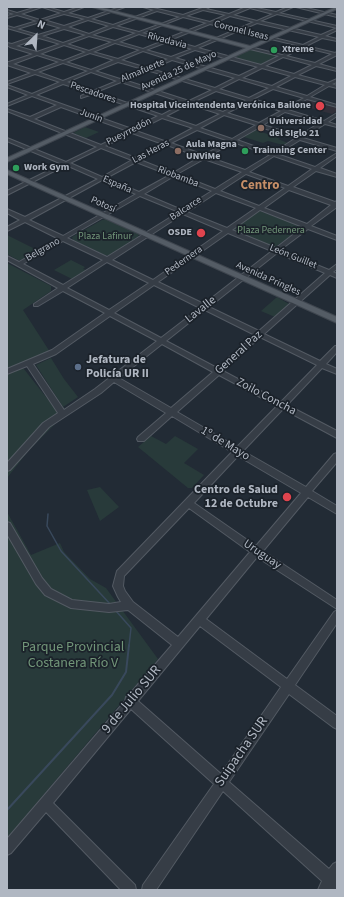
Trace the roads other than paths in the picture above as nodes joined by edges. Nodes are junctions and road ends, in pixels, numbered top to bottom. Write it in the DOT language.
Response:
graph roads {
  1 [pos="42,7"];
  2 [pos="82,7"];
  3 [pos="94,7"];
  4 [pos="123,7"];
  5 [pos="145,7"];
  6 [pos="166,7"];
  7 [pos="196,7"];
  8 [pos="208,7"];
  9 [pos="249,7"];
  10 [pos="291,7"];
  11 [pos="298,7"];
  12 [pos="334,7"];
  13 [pos="337,8"];
  14 [pos="203,9"];
  15 [pos="158,10"];
  16 [pos="7,11"];
  17 [pos="111,11"];
  18 [pos="64,13"];
  19 [pos="276,13"];
  20 [pos="324,13"];
  21 [pos="17,14"];
  22 [pos="230,15"];
  23 [pos="183,16"];
  24 [pos="337,16"];
  25 [pos="7,17"];
  26 [pos="136,18"];
  27 [pos="88,19"];
  28 [pos="307,20"];
  29 [pos="40,21"];
  30 [pos="257,22"];
  31 [pos="210,23"];
  32 [pos="162,24"];
  33 [pos="112,26"];
  34 [pos="7,27"];
  35 [pos="64,28"];
  36 [pos="337,28"];
  37 [pos="14,29"];
  38 [pos="288,29"];
  39 [pos="238,30"];
  40 [pos="7,32"];
  41 [pos="189,32"];
  42 [pos="139,33"];
  43 [pos="89,35"];
  44 [pos="38,36"];
  45 [pos="321,37"];
  46 [pos="269,38"];
  47 [pos="217,39"];
  48 [pos="337,40"];
  49 [pos="166,41"];
  50 [pos="115,42"];
  51 [pos="63,44"];
  52 [pos="8,46"];
  53 [pos="302,46"];
  54 [pos="249,47"];
  55 [pos="195,49"];
  56 [pos="142,50"];
  57 [pos="90,52"];
  58 [pos="36,54"];
  59 [pos="336,54"];
  60 [pos="282,56"];
  61 [pos="227,57"];
  62 [pos="172,58"];
  63 [pos="117,60"];
  64 [pos="63,62"];
  65 [pos="7,64"];
  66 [pos="315,64"];
  67 [pos="260,66"];
  68 [pos="204,68"];
  69 [pos="147,69"];
  70 [pos="337,70"];
  71 [pos="90,71"];
  72 [pos="35,73"];
  73 [pos="294,75"];
  74 [pos="238,78"];
  75 [pos="179,79"];
  76 [pos="337,80"];
  77 [pos="120,81"];
  78 [pos="62,82"];
  79 [pos="7,84"];
  80 [pos="329,85"];
  81 [pos="272,87"];
  82 [pos="337,87"];
  83 [pos="214,89"];
  84 [pos="154,91"];
  85 [pos="92,92"];
  86 [pos="32,95"];
  87 [pos="82,97"];
  88 [pos="308,98"];
  89 [pos="248,100"];
  90 [pos="188,102"];
  91 [pos="126,104"];
  92 [pos="7,105"];
  93 [pos="61,105"];
  94 [pos="337,106"];
  95 [pos="7,110"];
  96 [pos="285,111"];
  97 [pos="223,113"];
  98 [pos="337,114"];
  99 [pos="160,116"];
  100 [pos="95,118"];
  101 [pos="30,119"];
  102 [pos="324,122"];
  103 [pos="260,125"];
  104 [pos="337,126"];
  105 [pos="196,128"];
  106 [pos="132,130"];
  107 [pos="64,132"];
  108 [pos="299,138"];
  109 [pos="7,139"];
  110 [pos="233,140"];
  111 [pos="168,144"];
  112 [pos="100,146"];
  113 [pos="29,148"];
  114 [pos="337,150"];
  115 [pos="273,154"];
  116 [pos="337,154"];
  117 [pos="7,157"];
  118 [pos="205,157"];
  119 [pos="7,160"];
  120 [pos="136,160"];
  121 [pos="66,163"];
  122 [pos="316,168"];
  123 [pos="7,172"];
  124 [pos="246,172"];
  125 [pos="174,175"];
  126 [pos="337,176"];
  127 [pos="102,178"];
  128 [pos="28,182"];
  129 [pos="288,188"];
  130 [pos="215,191"];
  131 [pos="7,192"];
  132 [pos="141,195"];
  133 [pos="65,198"];
  134 [pos="336,204"];
  135 [pos="259,208"];
  136 [pos="7,211"];
  137 [pos="182,212"];
  138 [pos="103,216"];
  139 [pos="25,220"];
  140 [pos="307,227"];
  141 [pos="7,229"];
  142 [pos="227,230"];
  143 [pos="146,235"];
  144 [pos="64,238"];
  145 [pos="337,238"];
  146 [pos="277,251"];
  147 [pos="191,256"];
  148 [pos="7,258"];
  149 [pos="108,260"];
  150 [pos="19,264"];
  151 [pos="337,266"];
  152 [pos="330,273"];
  153 [pos="337,276"];
  154 [pos="242,278"];
  155 [pos="154,282"];
  156 [pos="63,288"];
  157 [pos="297,302"];
  158 [pos="36,305"];
  159 [pos="204,307"];
  160 [pos="110,313"];
  161 [pos="337,320"];
  162 [pos="261,334"];
  163 [pos="162,341"];
  164 [pos="337,348"];
  165 [pos="29,363"];
  166 [pos="321,364"];
  167 [pos="7,372"];
  168 [pos="219,372"];
  169 [pos="337,372"];
  170 [pos="114,378"];
  171 [pos="281,405"];
  172 [pos="171,412"];
  173 [pos="62,413"];
  174 [pos="337,435"];
  175 [pos="140,439"];
  176 [pos="237,451"];
  177 [pos="337,456"];
  178 [pos="7,468"];
  179 [pos="307,492"];
  180 [pos="188,503"];
  181 [pos="337,510"];
  182 [pos="7,526"];
  183 [pos="257,552"];
  184 [pos="130,605"];
  185 [pos="337,605"];
  186 [pos="337,615"];
  187 [pos="199,619"];
  188 [pos="179,644"];
  189 [pos="288,686"];
  190 [pos="130,701"];
  191 [pos="337,723"];
  192 [pos="222,782"];
  193 [pos="45,803"];
  194 [pos="7,849"];
  195 [pos="332,880"];
  196 [pos="130,890"];
  197 [pos="148,890"];
  1 -- 18 [label="street, Rivadavia"];
  1 -- 21 [label="street"];
  2 -- 18 [label="street"];
  3 -- 17 [label="main road"];
  4 -- 17 [label="street"];
  5 -- 15 [label="street, Coronel Iseas"];
  6 -- 15 [label="street"];
  7 -- 14 [label="street"];
  8 -- 14 [label="street"];
  9 -- 19 [label="street"];
  9 -- 22 [label="street"];
  10 -- 19 [label="street, Almafuerte"];
  11 -- 20 [label="street"];
  12 -- 20 [label="main road, Avenida 25 de Mayo"];
  13 -- 20 [label="main road, Avenida 25 de Mayo"];
  14 -- 22 [label="street"];
  14 -- 23 [label="street"];
  15 -- 23 [label="street, Coronel Iseas"];
  15 -- 26 [label="street"];
  16 -- 21 [label="street"];
  17 -- 26 [label="main road"];
  17 -- 27 [label="street"];
  18 -- 27 [label="street, Rivadavia"];
  18 -- 29 [label="street"];
  19 -- 28 [label="street"];
  19 -- 30 [label="street, Almafuerte"];
  20 -- 24 [label="street"];
  20 -- 28 [label="main road, Avenida 25 de Mayo"];
  21 -- 25 [label="street"];
  21 -- 29 [label="street"];
  22 -- 30 [label="street"];
  22 -- 31 [label="street"];
  23 -- 31 [label="street, Coronel Iseas"];
  23 -- 32 [label="street"];
  26 -- 32 [label="main road"];
  26 -- 33 [label="street"];
  27 -- 33 [label="street, Rivadavia"];
  27 -- 35 [label="street"];
  28 -- 36 [label="street"];
  28 -- 38 [label="main road, Avenida 25 de Mayo"];
  29 -- 35 [label="street"];
  29 -- 37 [label="street"];
  30 -- 38 [label="street"];
  30 -- 39 [label="street, Almafuerte"];
  31 -- 39 [label="street, Coronel Iseas"];
  31 -- 41 [label="street"];
  32 -- 41 [label="main road"];
  32 -- 42 [label="street"];
  33 -- 42 [label="street, Rivadavia"];
  33 -- 43 [label="street"];
  34 -- 37 [label="street"];
  35 -- 43 [label="street"];
  35 -- 44 [label="street"];
  36 -- 45 [label="street, Pueyrredón"];
  37 -- 40 [label="street"];
  37 -- 44 [label="street"];
  38 -- 45 [label="street"];
  38 -- 46 [label="main road, Avenida 25 de Mayo"];
  39 -- 46 [label="street, Coronel Iseas"];
  39 -- 47 [label="street, Almafuerte"];
  41 -- 47 [label="main road"];
  41 -- 49 [label="street"];
  42 -- 49 [label="street, Rivadavia"];
  42 -- 50 [label="street"];
  43 -- 50 [label="street"];
  43 -- 51 [label="street"];
  44 -- 51 [label="street"];
  44 -- 52 [label="street"];
  45 -- 48 [label="street"];
  45 -- 53 [label="street, Pueyrredón"];
  46 -- 53 [label="street, Coronel Iseas"];
  46 -- 54 [label="main road, Avenida 25 de Mayo"];
  47 -- 54 [label="main road"];
  47 -- 55 [label="street, Almafuerte"];
  49 -- 55 [label="street, Rivadavia"];
  49 -- 56 [label="street"];
  50 -- 56 [label="street"];
  50 -- 57 [label="street"];
  51 -- 57 [label="street"];
  51 -- 58 [label="street"];
  52 -- 58 [label="street"];
  53 -- 59 [label="street, Coronel Iseas"];
  53 -- 60 [label="street, Pueyrredón"];
  54 -- 60 [label="street"];
  54 -- 61 [label="main road, Avenida 25 de Mayo"];
  55 -- 61 [label="street, Rivadavia"];
  55 -- 62 [label="street, Almafuerte"];
  56 -- 62 [label="street"];
  56 -- 63 [label="street"];
  57 -- 63 [label="street"];
  57 -- 64 [label="street"];
  58 -- 64 [label="street"];
  58 -- 65 [label="street"];
  59 -- 66 [label="street, Las Heras"];
  60 -- 66 [label="street"];
  60 -- 67 [label="street, Pueyrredón"];
  61 -- 67 [label="street, Rivadavia"];
  61 -- 68 [label="main road, Avenida 25 de Mayo"];
  62 -- 68 [label="street"];
  62 -- 69 [label="street, Almafuerte"];
  63 -- 69 [label="street"];
  63 -- 71 [label="street"];
  64 -- 71 [label="street"];
  64 -- 72 [label="street"];
  65 -- 72 [label="street, Pescadores"];
  66 -- 70 [label="street"];
  66 -- 73 [label="street, Las Heras"];
  67 -- 73 [label="street, Rivadavia"];
  67 -- 74 [label="street, Pueyrredón"];
  68 -- 74 [label="street"];
  68 -- 75 [label="main road, Avenida 25 de Mayo"];
  69 -- 75 [label="street"];
  69 -- 77 [label="street, Almafuerte"];
  71 -- 77 [label="street"];
  71 -- 78 [label="street"];
  72 -- 78 [label="street, Pescadores"];
  72 -- 79 [label="street"];
  73 -- 80 [label="street, Rivadavia"];
  73 -- 81 [label="street, Las Heras"];
  74 -- 81 [label="street"];
  74 -- 83 [label="street, Pueyrredón"];
  75 -- 83 [label="street"];
  75 -- 84 [label="main road, Avenida 25 de Mayo"];
  76 -- 80 [label="street, Belgrano"];
  77 -- 84 [label="street"];
  77 -- 85 [label="street, Almafuerte"];
  78 -- 85 [label="street, Pescadores"];
  78 -- 86 [label="street"];
  79 -- 86 [label="street, Junín"];
  80 -- 82 [label="street, Rivadavia"];
  80 -- 88 [label="street, Belgrano"];
  81 -- 88 [label="street"];
  81 -- 89 [label="street, Las Heras"];
  83 -- 89 [label="street"];
  83 -- 90 [label="street, Pueyrredón"];
  84 -- 90 [label="street"];
  84 -- 91 [label="main road, Avenida 25 de Mayo"];
  85 -- 87 [label="street, Almafuerte"];
  85 -- 91 [label="street, Pescadores"];
  86 -- 92 [label="street"];
  86 -- 93 [label="street, Junín"];
  88 -- 94 [label="street"];
  88 -- 96 [label="street, Belgrano"];
  89 -- 96 [label="street"];
  89 -- 97 [label="street, Las Heras"];
  90 -- 97 [label="street"];
  90 -- 99 [label="street, Pueyrredón"];
  91 -- 99 [label="street, Pescadores"];
  91 -- 100 [label="main road, Avenida 25 de Mayo"];
  93 -- 100 [label="street, Junín"];
  93 -- 101 [label="street"];
  95 -- 101 [label="street, Riobamba"];
  96 -- 102 [label="street"];
  96 -- 103 [label="street, Belgrano"];
  97 -- 103 [label="street"];
  97 -- 105 [label="street, Las Heras"];
  98 -- 102 [label="street, Balcarce"];
  99 -- 105 [label="street, Pescadores"];
  99 -- 106 [label="street, Pueyrredón"];
  100 -- 106 [label="street, Junín"];
  100 -- 107 [label="main road, Avenida 25 de Mayo"];
  101 -- 107 [label="street, Riobamba"];
  102 -- 104 [label="street"];
  102 -- 108 [label="street, Balcarce"];
  103 -- 108 [label="street"];
  103 -- 110 [label="street, Belgrano"];
  105 -- 110 [label="street, Pescadores"];
  105 -- 111 [label="street, Las Heras"];
  106 -- 111 [label="street, Junín"];
  106 -- 112 [label="street, Pueyrredón"];
  107 -- 112 [label="street, Riobamba"];
  107 -- 113 [label="main road, Avenida 25 de Mayo"];
  108 -- 114 [label="street"];
  108 -- 115 [label="street, Balcarce"];
  109 -- 113 [label="street, España"];
  110 -- 115 [label="street, Pescadores"];
  110 -- 118 [label="street, Belgrano"];
  111 -- 118 [label="street, Junín"];
  111 -- 120 [label="street, Las Heras"];
  112 -- 120 [label="street, Riobamba"];
  112 -- 121 [label="street, Pueyrredón"];
  113 -- 117 [label="main road, Avenida 25 de Mayo"];
  113 -- 119 [label="main road, Avenida 25 de Mayo"];
  113 -- 121 [label="street, España"];
  115 -- 122 [label="street, Pescadores"];
  115 -- 124 [label="street, Balcarce"];
  116 -- 122 [label="street, Pedernera"];
  118 -- 124 [label="street, Junín"];
  118 -- 125 [label="street, Belgrano"];
  120 -- 125 [label="street, Riobamba"];
  120 -- 127 [label="street, Las Heras"];
  121 -- 127 [label="street, España"];
  121 -- 128 [label="street, Pueyrredón"];
  122 -- 126 [label="street, Pescadores"];
  122 -- 129 [label="street, Pedernera"];
  123 -- 128 [label="main road, Potosí"];
  124 -- 129 [label="street, Junín"];
  124 -- 130 [label="street, Balcarce"];
  125 -- 130 [label="street, Riobamba"];
  125 -- 132 [label="street, Belgrano"];
  127 -- 132 [label="street, España"];
  127 -- 133 [label="street, Las Heras"];
  128 -- 131 [label="street, Pueyrredón"];
  128 -- 133 [label="main road, Potosí"];
  129 -- 134 [label="street, Junín"];
  129 -- 135 [label="street, Pedernera"];
  130 -- 135 [label="street, Riobamba"];
  130 -- 137 [label="street, Balcarce"];
  132 -- 137 [label="street, España"];
  132 -- 138 [label="street, Belgrano"];
  133 -- 138 [label="main road, Potosí"];
  133 -- 139 [label="street, Las Heras"];
  134 -- 140 [label="street, Lavalle"];
  135 -- 140 [label="street, Riobamba"];
  135 -- 142 [label="street, Pedernera"];
  136 -- 139 [label="street"];
  137 -- 142 [label="street, España"];
  137 -- 143 [label="street, Balcarce"];
  138 -- 143 [label="main road, Potosí"];
  138 -- 144 [label="street, Belgrano"];
  139 -- 141 [label="street, Las Heras"];
  139 -- 144 [label="street"];
  140 -- 145 [label="street, Riobamba"];
  140 -- 146 [label="street, Lavalle"];
  142 -- 146 [label="street, León Guillet"];
  142 -- 147 [label="street, Pedernera"];
  143 -- 147 [label="main road, Potosí"];
  143 -- 149 [label="street, Balcarce"];
  144 -- 149 [label="street"];
  144 -- 150 [label="street, Belgrano"];
  146 -- 152 [label="street, León Guillet"];
  146 -- 154 [label="street, Lavalle"];
  147 -- 154 [label="main road, Avenida Pringles"];
  147 -- 155 [label="street, Pedernera"];
  148 -- 150 [label="street, Zoilo Concha"];
  149 -- 155 [label="street"];
  149 -- 156 [label="street, Balcarce"];
  150 -- 156 [label="street, Zoilo Concha"];
  151 -- 152 [label="street, General Paz"];
  152 -- 153 [label="street, León Guillet"];
  152 -- 157 [label="street, General Paz"];
  154 -- 157 [label="main road, Avenida Pringles"];
  154 -- 159 [label="street, Lavalle"];
  155 -- 159 [label="street"];
  155 -- 160 [label="street, Pedernera"];
  156 -- 158 [label="street, Balcarce"];
  156 -- 160 [label="street, Zoilo Concha"];
  157 -- 161 [label="main road, Avenida Pringles"];
  157 -- 162 [label="street, General Paz"];
  159 -- 162 [label="street"];
  159 -- 163 [label="street, Lavalle"];
  160 -- 163 [label="street, Zoilo Concha"];
  160 -- 165 [label="street, Pedernera"];
  162 -- 166 [label="street"];
  162 -- 168 [label="street, General Paz"];
  163 -- 168 [label="street, Zoilo Concha"];
  163 -- 170 [label="street, Lavalle"];
  164 -- 166 [label="street"];
  165 -- 167 [label="street, Pedernera"];
  165 -- 173 [label="street"];
  166 -- 169 [label="street"];
  166 -- 171 [label="street"];
  168 -- 171 [label="street, Zoilo Concha"];
  168 -- 172 [label="street, General Paz"];
  170 -- 172 [label="street, 1º de Mayo"];
  170 -- 173 [label="street, Lavalle"];
  171 -- 174 [label="street, Zoilo Concha"];
  171 -- 176 [label="street"];
  172 -- 175 [label="street, General Paz"];
  172 -- 176 [label="street, 1º de Mayo"];
  173 -- 178 [label="street, Lavalle"];
  176 -- 179 [label="street, 1º de Mayo"];
  176 -- 180 [label="street"];
  177 -- 179 [label="street, 9 de Julio SUR"];
  179 -- 181 [label="street, 1º de Mayo"];
  179 -- 183 [label="street, 9 de Julio SUR"];
  180 -- 183 [label="street, Uruguay"];
  180 -- 184 [label="street"];
  182 -- 184 [label="street"];
  183 -- 185 [label="street, Uruguay"];
  183 -- 187 [label="street, 9 de Julio SUR"];
  184 -- 188 [label="street"];
  186 -- 189 [label="street, Suipacha SUR"];
  187 -- 188 [label="street, 9 de Julio SUR"];
  187 -- 189 [label="street"];
  188 -- 190 [label="street, 9 de Julio SUR"];
  189 -- 191 [label="street"];
  189 -- 192 [label="street, Suipacha SUR"];
  190 -- 192 [label="street"];
  190 -- 193 [label="street, 9 de Julio SUR"];
  192 -- 195 [label="street"];
  192 -- 197 [label="street, Suipacha SUR"];
  193 -- 194 [label="street, 9 de Julio SUR"];
  193 -- 196 [label="street"];
}
